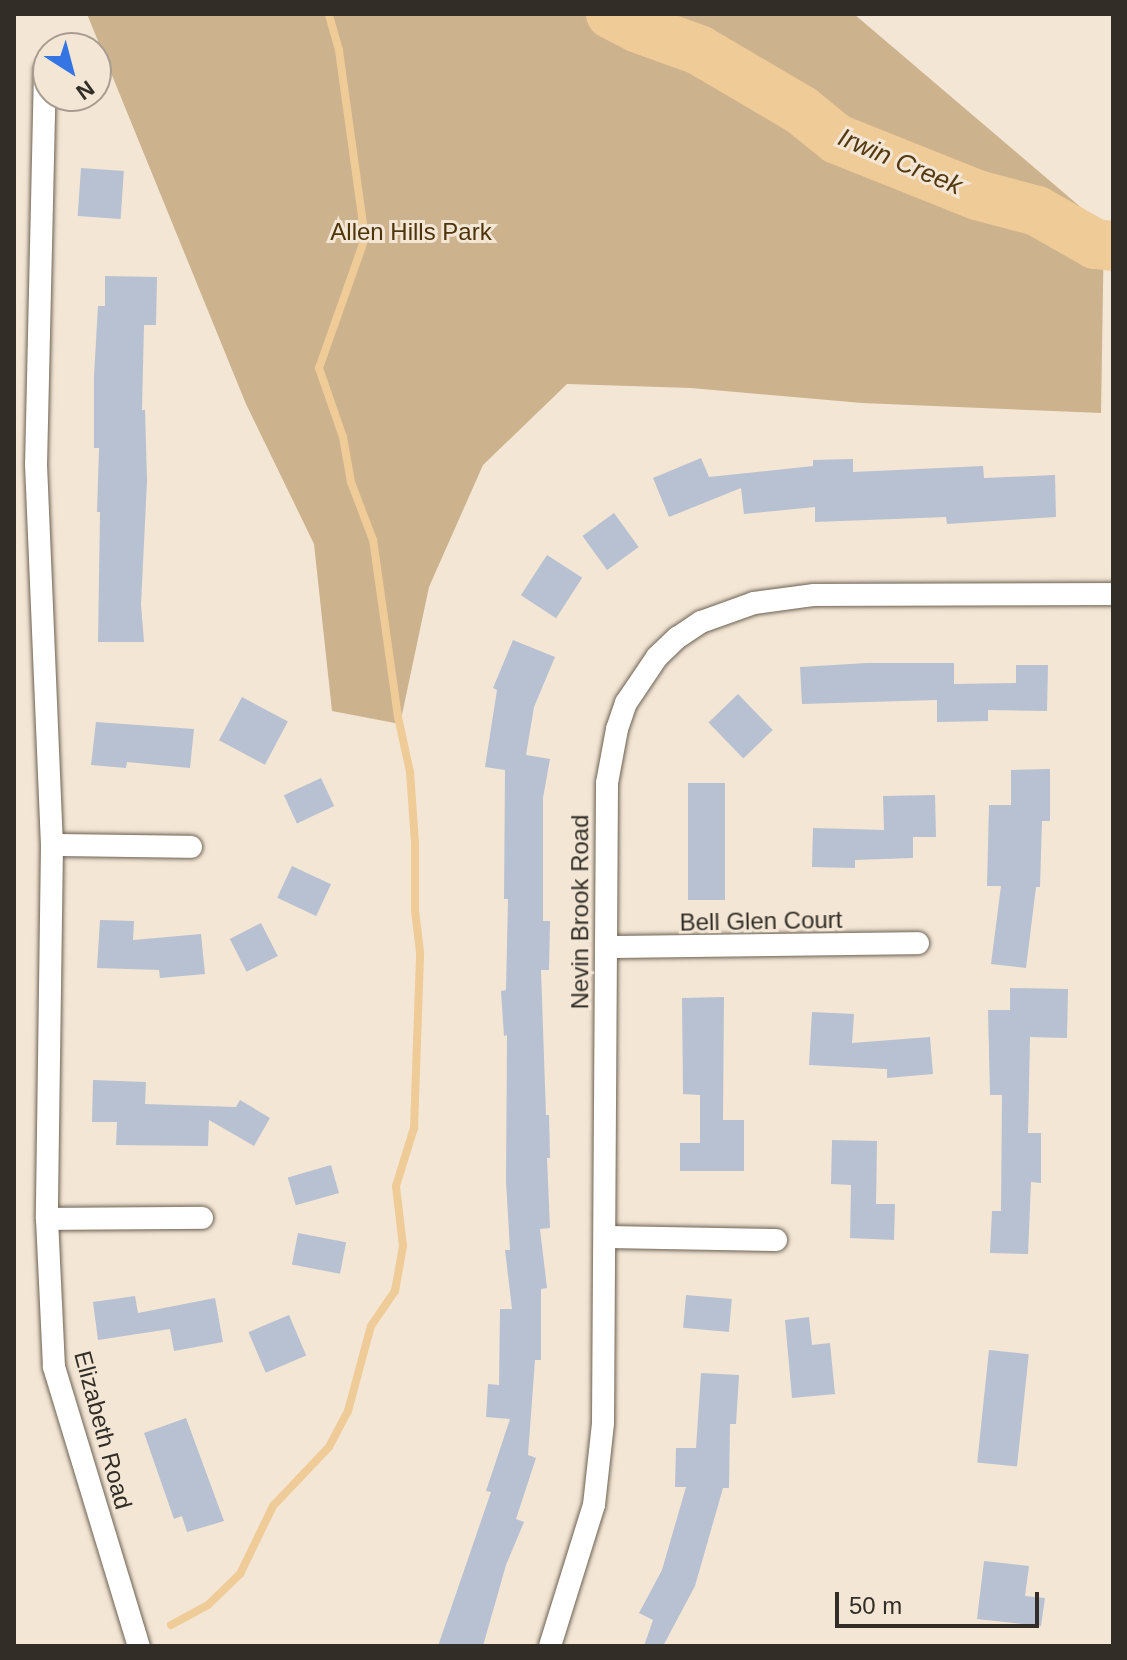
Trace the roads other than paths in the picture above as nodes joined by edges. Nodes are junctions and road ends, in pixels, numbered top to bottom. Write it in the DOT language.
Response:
graph roads {
  1 [pos="44,112"];
  2 [pos="1113,594"];
  3 [pos="52,845"];
  4 [pos="191,847"];
  5 [pos="918,943"];
  6 [pos="606,947"];
  7 [pos="202,1218"];
  8 [pos="47,1219"];
  9 [pos="605,1237"];
  10 [pos="776,1240"];
  11 [pos="139,1646"];
  12 [pos="550,1646"];
  1 -- 3 [label="street, Elizabeth Road"];
  2 -- 6 [label="street, Nevin Brook Road"];
  3 -- 4 [label="street"];
  3 -- 8 [label="street, Elizabeth Road"];
  5 -- 6 [label="street, Bell Glen Court"];
  6 -- 9 [label="street, Nevin Brook Road"];
  7 -- 8 [label="street"];
  8 -- 11 [label="street, Elizabeth Road"];
  9 -- 10 [label="street"];
  9 -- 12 [label="street, Nevin Brook Road"];
}
